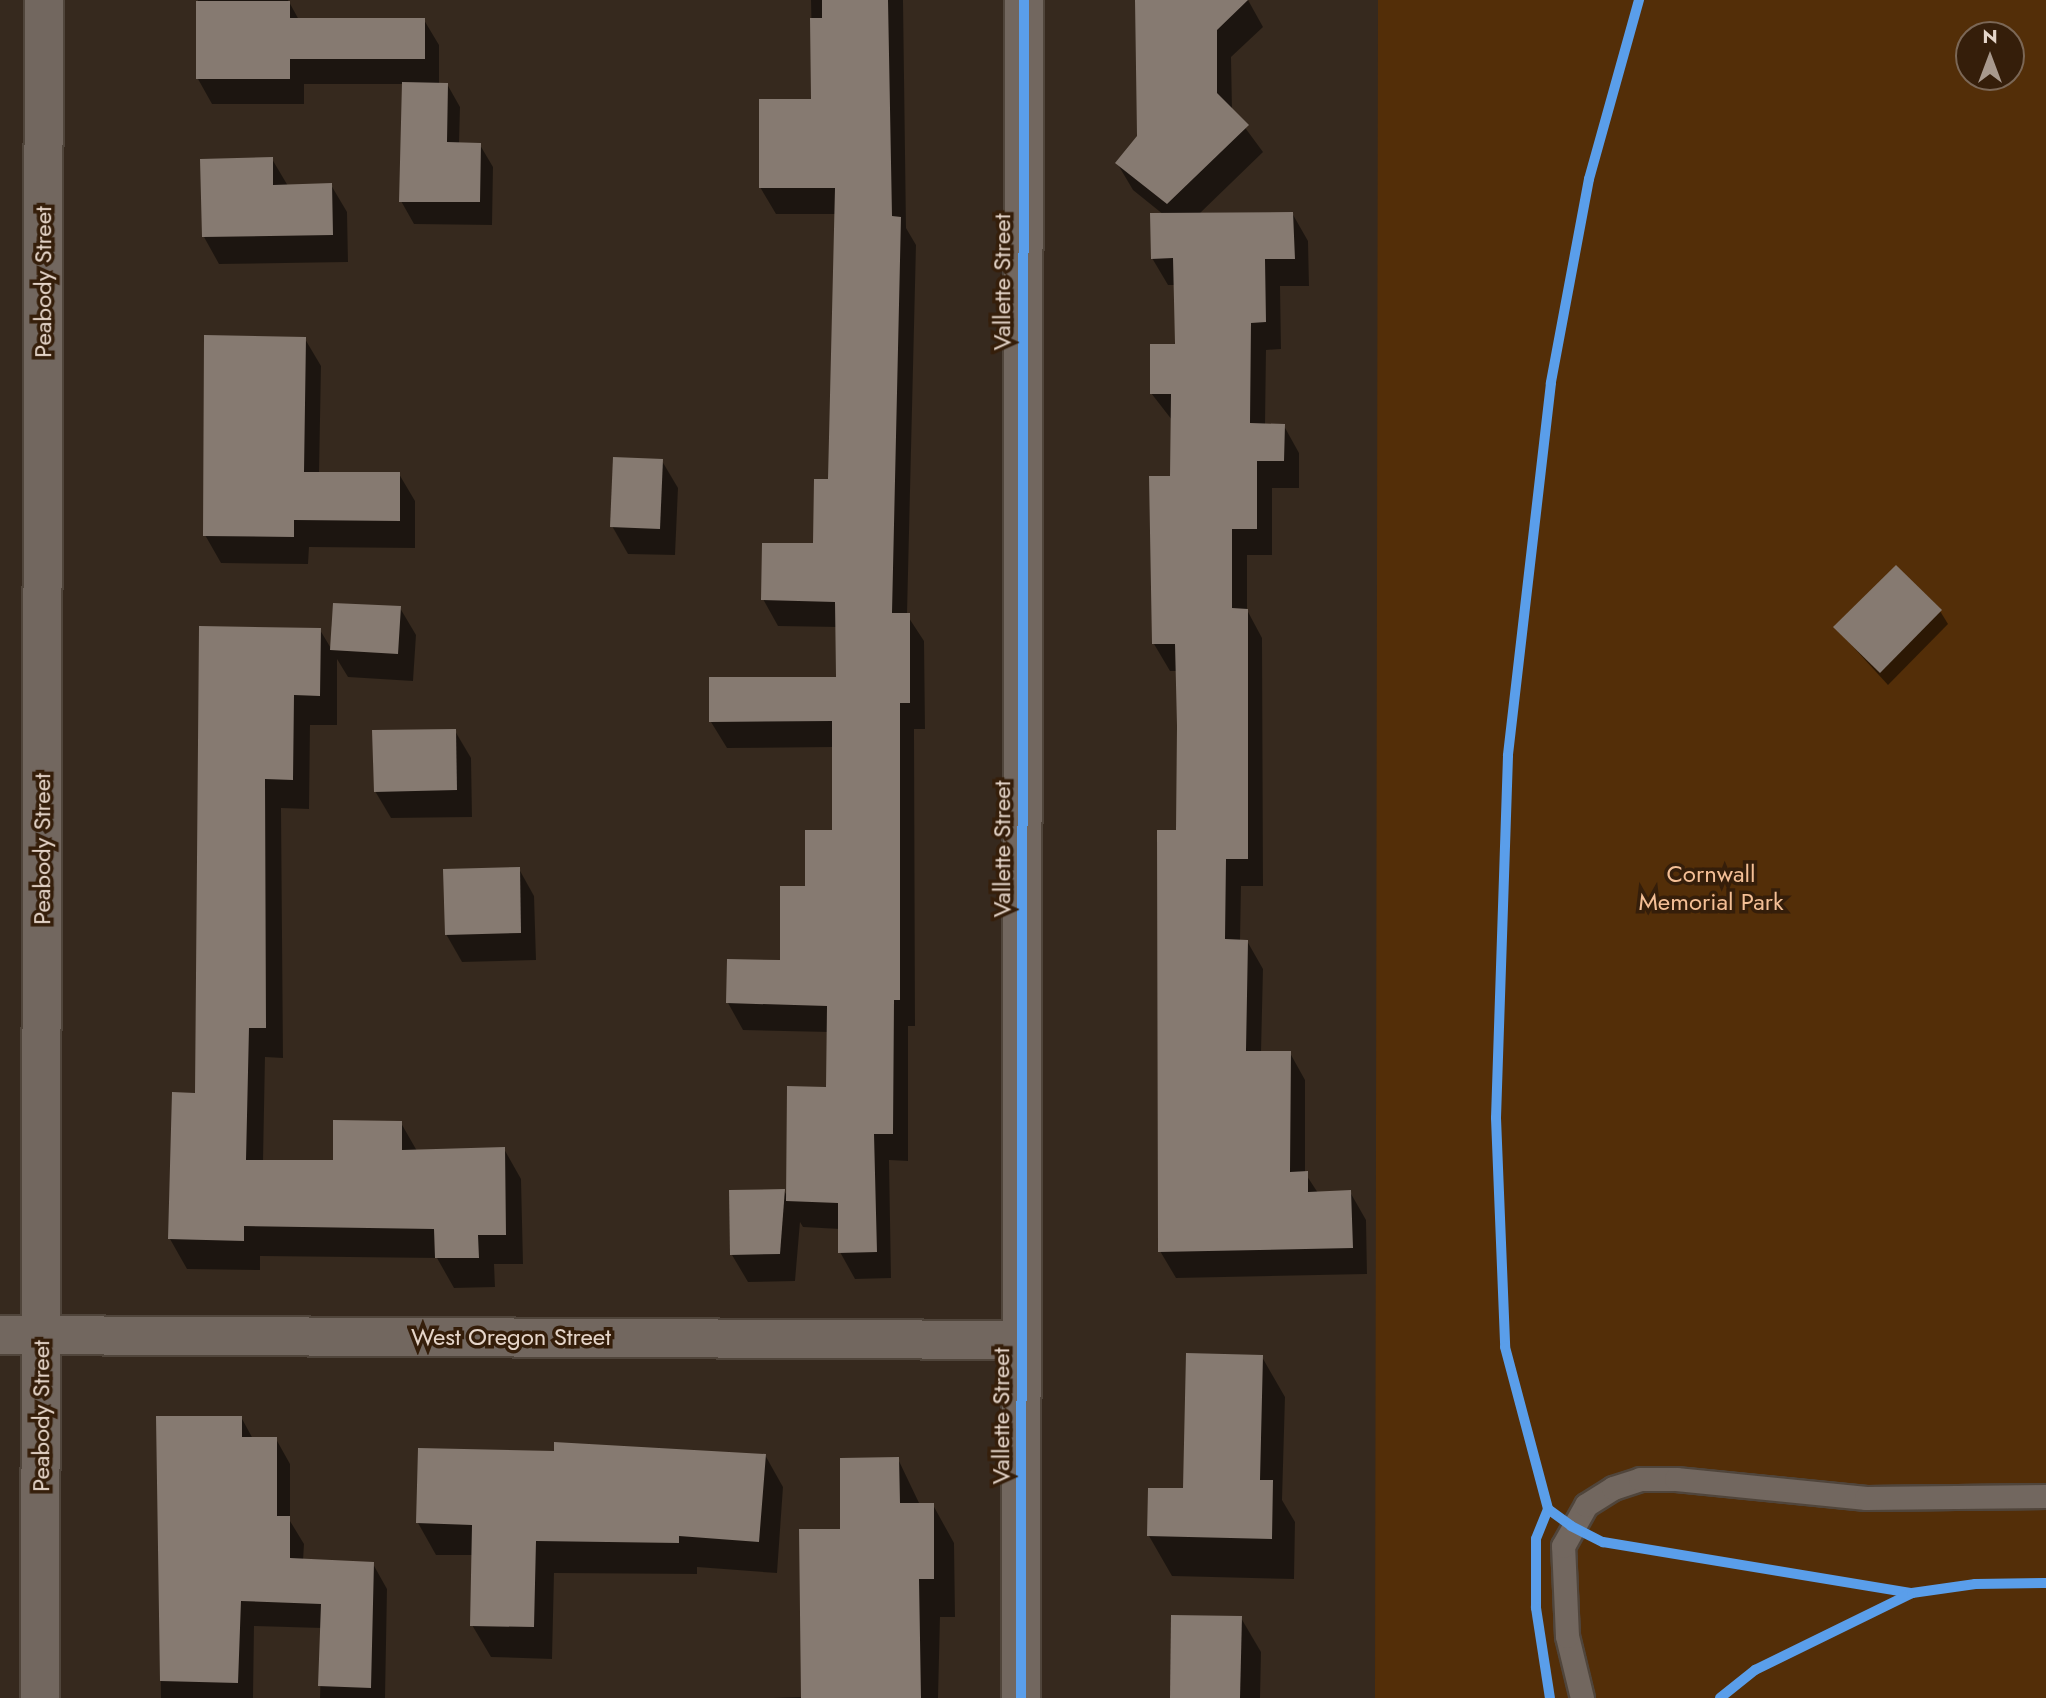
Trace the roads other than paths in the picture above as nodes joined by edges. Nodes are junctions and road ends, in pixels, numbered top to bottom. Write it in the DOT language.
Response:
graph roads {
  1 [pos="44,0"];
  2 [pos="1024,0"];
  3 [pos="0,1335"];
  4 [pos="41,1335"];
  5 [pos="1022,1340"];
  6 [pos="2046,1496"];
  7 [pos="40,1698"];
  8 [pos="1021,1698"];
  9 [pos="1582,1698"];
  1 -- 4 [label="street, Peabody Street"];
  2 -- 5 [label="street, Vallette Street"];
  3 -- 4 [label="street, West Oregon Street"];
  4 -- 5 [label="street, West Oregon Street"];
  4 -- 7 [label="street, Peabody Street"];
  5 -- 8 [label="street, Vallette Street"];
  6 -- 9 [label="lane"];
}
